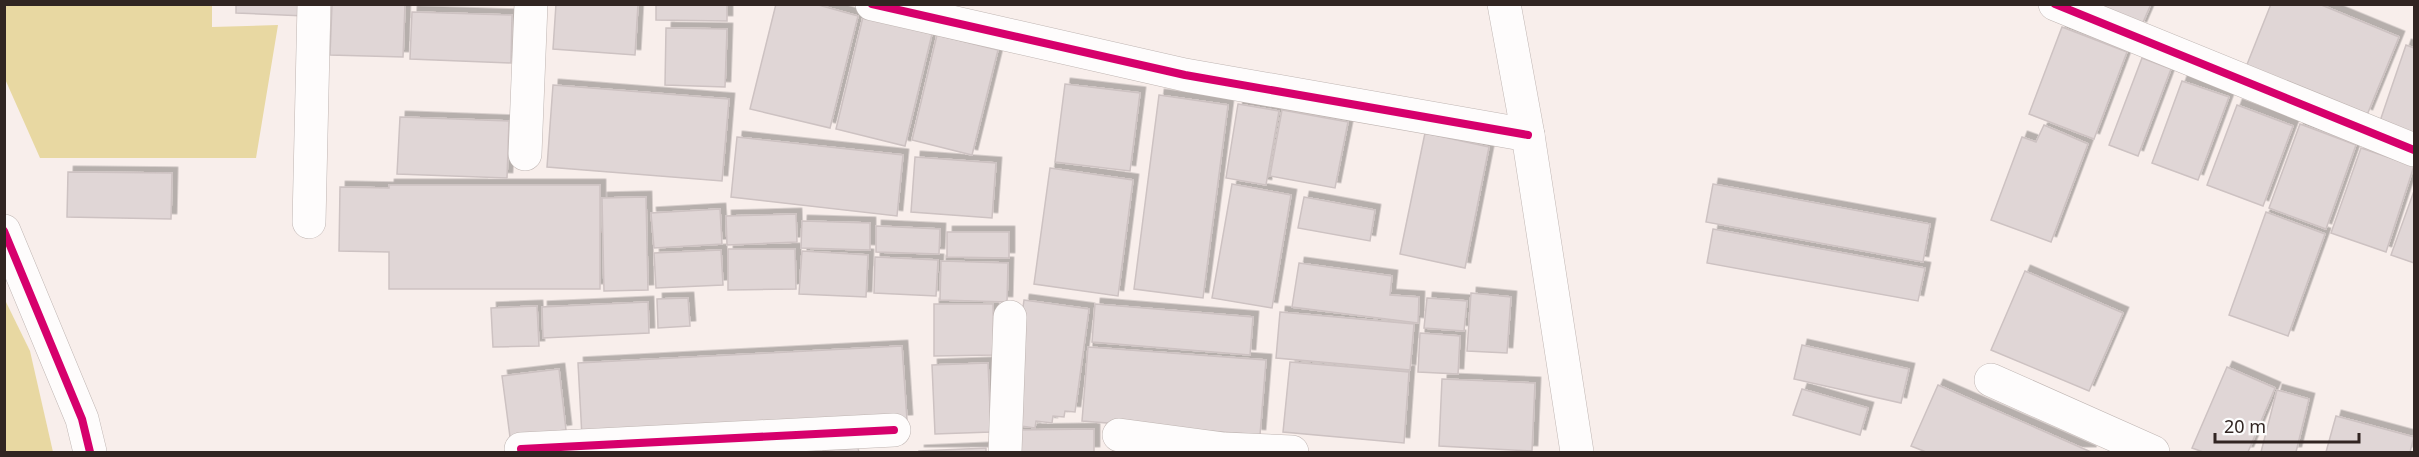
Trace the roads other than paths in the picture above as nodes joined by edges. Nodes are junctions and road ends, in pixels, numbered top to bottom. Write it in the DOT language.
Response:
graph roads {
  1 [pos="314,4"];
  2 [pos="531,4"];
  3 [pos="872,4"];
  4 [pos="1504,4"];
  5 [pos="2055,4"];
  6 [pos="1528,135"];
  7 [pos="2415,150"];
  8 [pos="525,154"];
  9 [pos="309,222"];
  10 [pos="4,231"];
  11 [pos="1010,317"];
  12 [pos="1991,380"];
  13 [pos="894,430"];
  14 [pos="1119,435"];
  15 [pos="521,449"];
  16 [pos="90,453"];
  17 [pos="1005,453"];
  18 [pos="1292,453"];
  19 [pos="1577,453"];
  20 [pos="2153,453"];
  1 -- 9 [label="street"];
  2 -- 8 [label="street"];
  3 -- 6 [label="street"];
  4 -- 6 [label="street"];
  5 -- 7 [label="street"];
  6 -- 19 [label="street"];
  10 -- 16 [label="street"];
  11 -- 17 [label="street"];
  12 -- 20 [label="street"];
  13 -- 15 [label="street"];
  14 -- 18 [label="street"];
}
